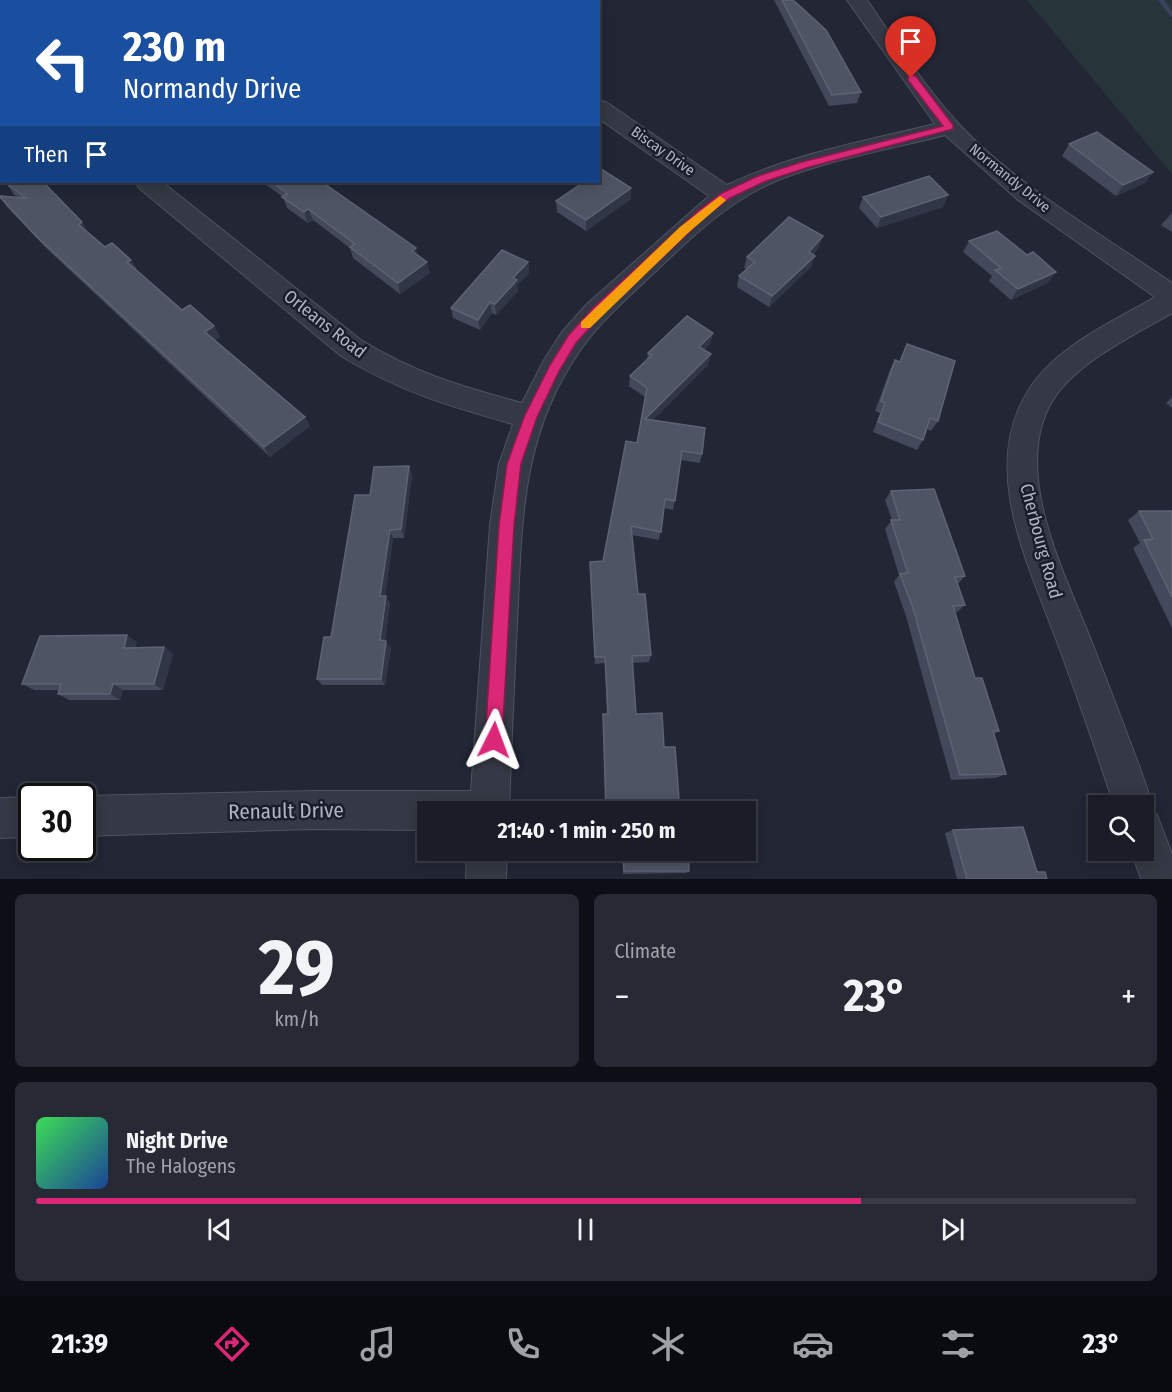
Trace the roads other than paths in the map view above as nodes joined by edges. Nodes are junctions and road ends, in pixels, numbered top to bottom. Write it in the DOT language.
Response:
graph roads {
  1 [pos="857,0"];
  2 [pos="600,108"];
  3 [pos="950,127"];
  4 [pos="148,183"];
  5 [pos="726,196"];
  6 [pos="1172,298"];
  7 [pos="530,417"];
  8 [pos="1130,795"];
  9 [pos="490,801"];
  10 [pos="417,811"];
  11 [pos="96,816"];
  12 [pos="18,817"];
  13 [pos="0,818"];
  14 [pos="1154,860"];
  15 [pos="487,861"];
  16 [pos="486,879"];
  17 [pos="1161,879"];
  1 -- 3 [label="street, Normandy Drive"];
  2 -- 5 [label="street, Biscay Drive"];
  3 -- 5 [label="street"];
  3 -- 6 [label="street, Normandy Drive"];
  4 -- 7 [label="street, Orleans Road"];
  5 -- 7 [label="street"];
  6 -- 8 [label="street, Cherbourg Road"];
  7 -- 9 [label="street"];
  10 -- 11 [label="street, Renault Drive"];
  12 -- 13 [label="street"];
  14 -- 17 [label="street"];
  15 -- 16 [label="street"];
}
